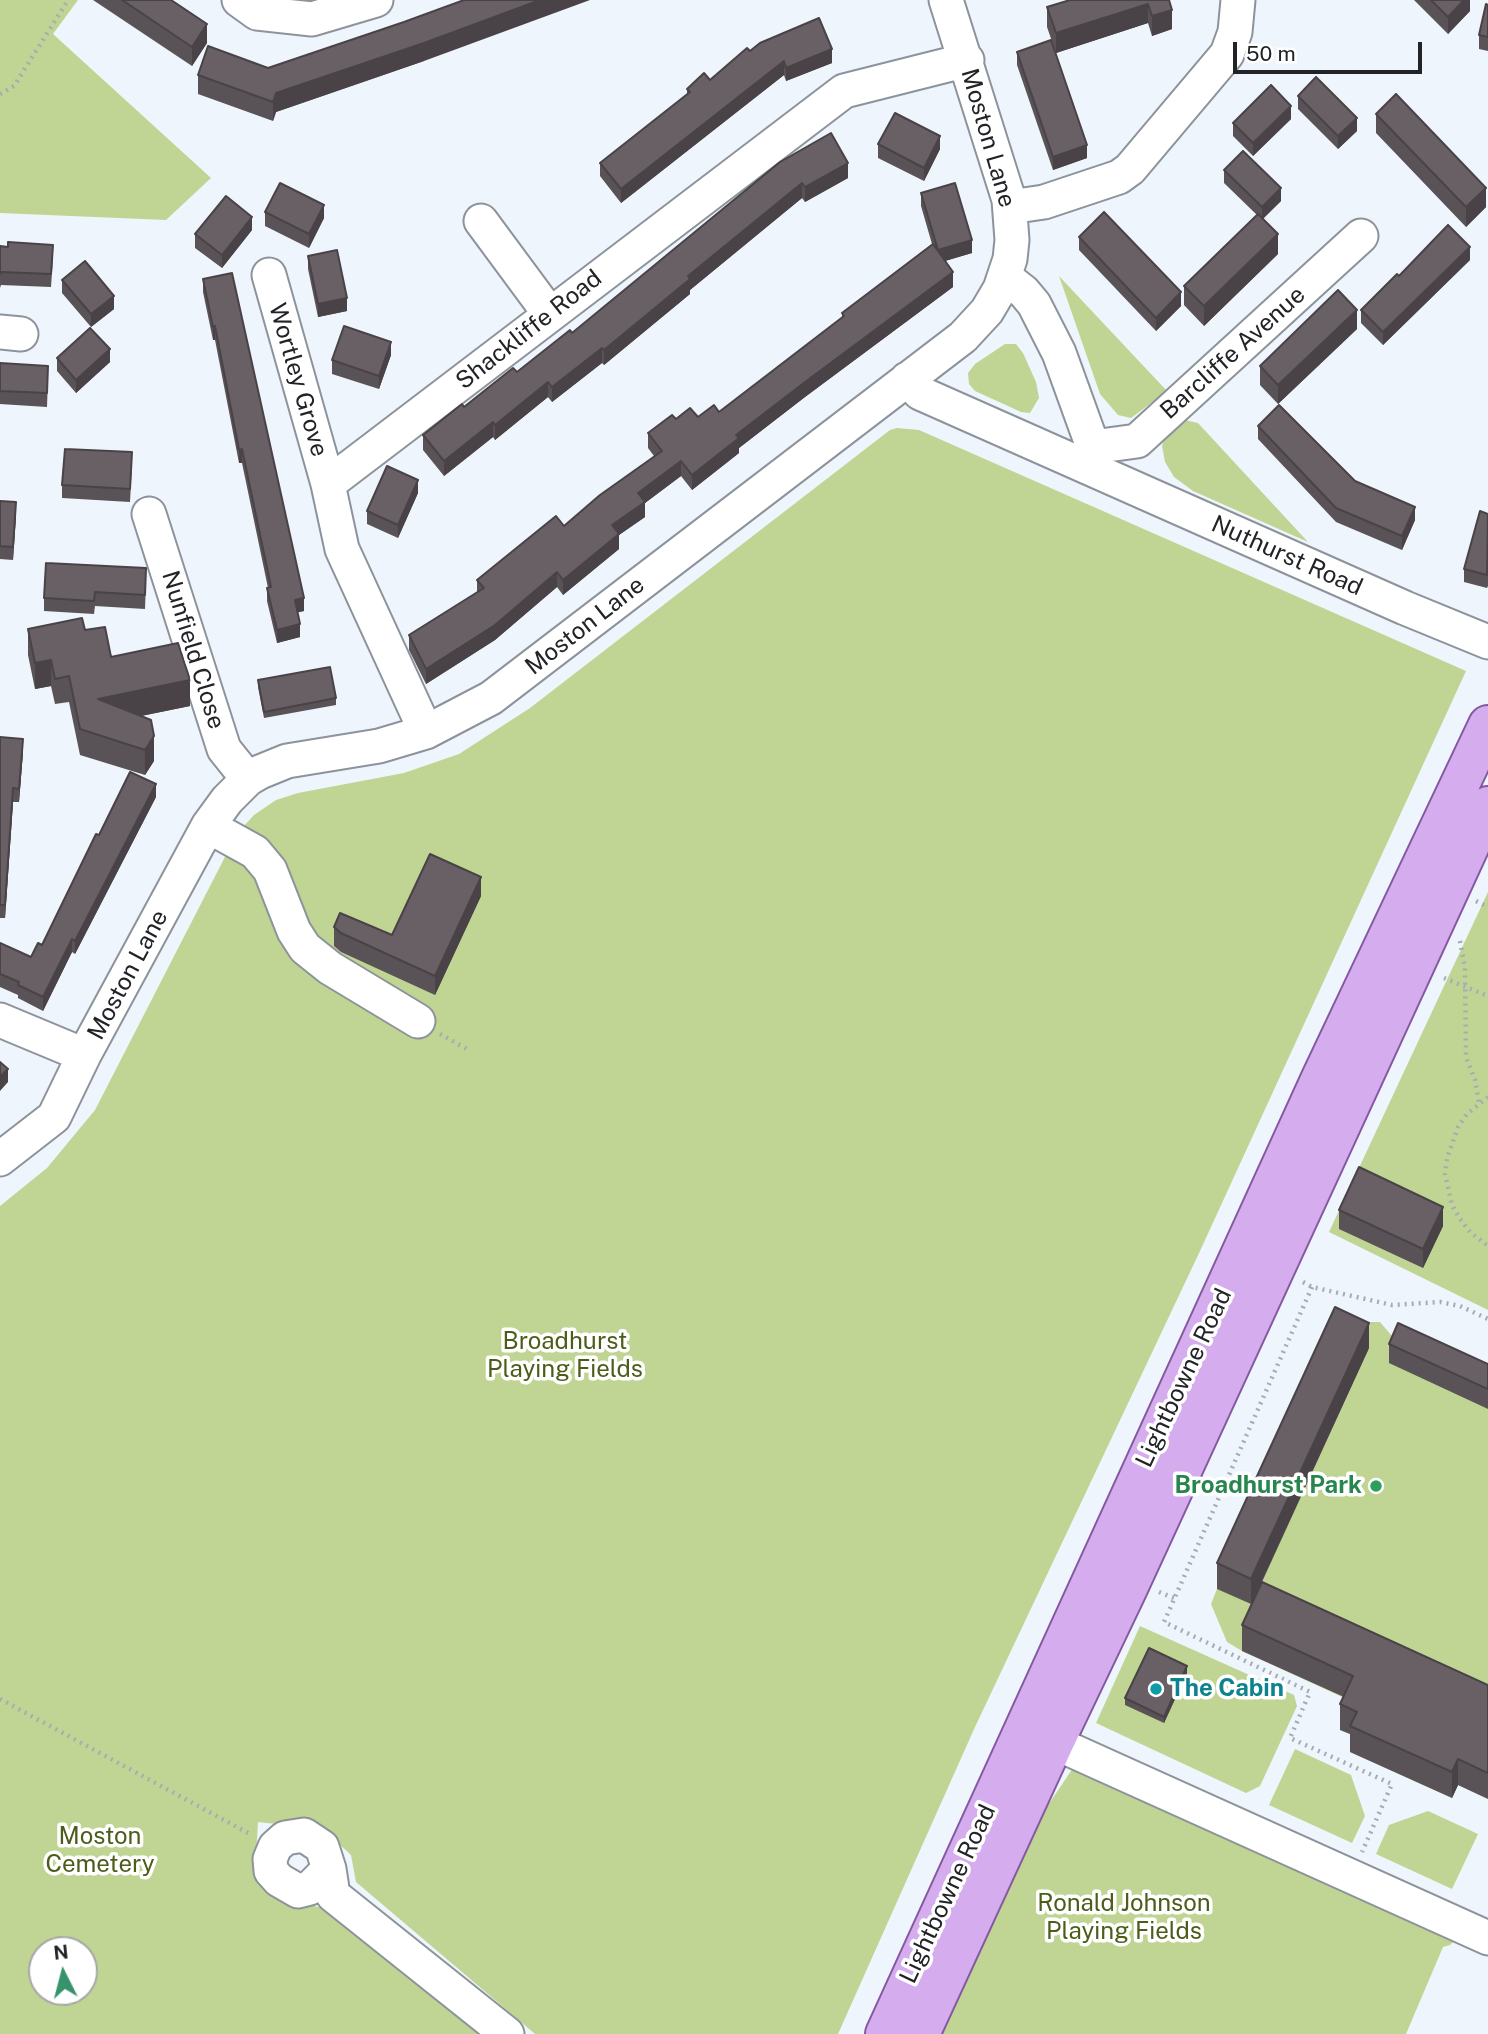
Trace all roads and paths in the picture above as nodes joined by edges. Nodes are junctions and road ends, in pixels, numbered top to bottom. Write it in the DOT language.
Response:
graph roads {
  1 [pos="68,0"];
  2 [pos="239,0"];
  3 [pos="376,0"];
  4 [pos="946,0"];
  5 [pos="1238,0"];
  6 [pos="967,60"];
  7 [pos="0,94"];
  8 [pos="1010,207"];
  9 [pos="481,221"];
  10 [pos="1361,236"];
  11 [pos="269,275"];
  12 [pos="1005,277"];
  13 [pos="549,313"];
  14 [pos="907,379"];
  15 [pos="1090,456"];
  16 [pos="328,484"];
  17 [pos="149,514"];
  18 [pos="1488,642"];
  19 [pos="1488,725"];
  20 [pos="426,732"];
  21 [pos="248,779"];
  22 [pos="1488,806"];
  23 [pos="208,826"];
  24 [pos="1450,889"];
  25 [pos="1465,986"];
  26 [pos="1488,996"];
  27 [pos="0,1020"];
  28 [pos="418,1021"];
  29 [pos="84,1055"];
  30 [pos="1488,1097"];
  31 [pos="1479,1103"];
  32 [pos="0,1159"];
  33 [pos="1488,1246"];
  34 [pos="1274,1269"];
  35 [pos="1312,1287"];
  36 [pos="1488,1319"];
  37 [pos="0,1699"];
  38 [pos="1039,1736"];
  39 [pos="275,1847"];
  40 [pos="1352,1875"];
  41 [pos="1488,1938"];
  42 [pos="508,2034"];
  43 [pos="885,2034"];
  44 [pos="920,2034"];
  1 -- 7 [label="path"];
  2 -- 3 [label="street"];
  4 -- 6 [label="street, Moston Lane"];
  5 -- 8 [label="street"];
  6 -- 8 [label="street, Moston Lane"];
  6 -- 13 [label="street, Shackliffe Road"];
  8 -- 12 [label="street, Moston Lane"];
  9 -- 13 [label="street"];
  10 -- 15 [label="street, Barcliffe Avenue"];
  11 -- 16 [label="street, Wortley Grove"];
  12 -- 14 [label="street, Moston Lane"];
  12 -- 15 [label="street"];
  13 -- 16 [label="street, Shackliffe Road"];
  14 -- 15 [label="street, Nuthurst Road"];
  14 -- 20 [label="street, Moston Lane"];
  15 -- 18 [label="street, Nuthurst Road"];
  16 -- 20 [label="street"];
  17 -- 21 [label="street, Nunfield Close"];
  19 -- 38 [label="main road, Lightbowne Road"];
  20 -- 21 [label="street, Moston Lane"];
  21 -- 23 [label="street, Moston Lane"];
  22 -- 24 [label="main road, Lightbowne Road"];
  23 -- 28 [label="street"];
  23 -- 29 [label="street, Moston Lane"];
  24 -- 25 [label="path"];
  24 -- 34 [label="main road, Lightbowne Road"];
  25 -- 26 [label="path"];
  25 -- 31 [label="path"];
  27 -- 29 [label="street"];
  29 -- 32 [label="street, Moston Lane"];
  30 -- 31 [label="path"];
  31 -- 33 [label="path"];
  34 -- 35 [label="path"];
  34 -- 38 [label="main road, Lightbowne Road"];
  35 -- 36 [label="path"];
  35 -- 40 [label="path"];
  37 -- 39 [label="path"];
  38 -- 40 [label="street"];
  38 -- 43 [label="main road, Lightbowne Road"];
  38 -- 44 [label="main road, Lightbowne Road"];
  39 -- 42 [label="street"];
  40 -- 41 [label="street"];
}
